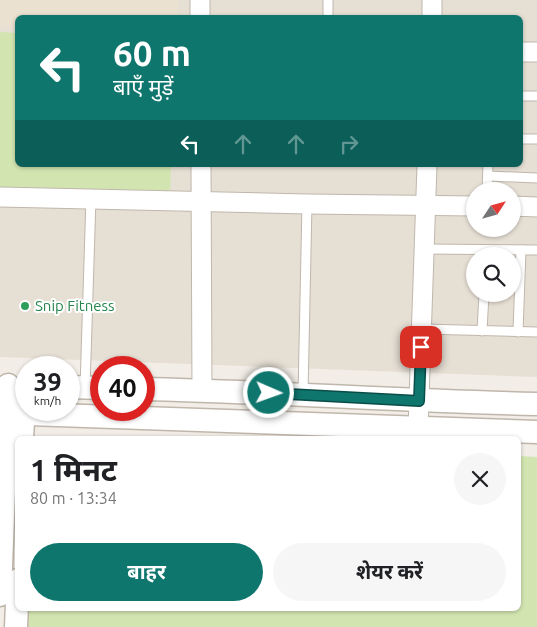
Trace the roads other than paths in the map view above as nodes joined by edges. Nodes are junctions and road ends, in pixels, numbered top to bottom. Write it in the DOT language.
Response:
graph roads {
  1 [pos="200,0"];
  2 [pos="328,0"];
  3 [pos="432,0"];
  4 [pos="200,15"];
  5 [pos="328,15"];
  6 [pos="432,15"];
  7 [pos="523,52"];
  8 [pos="537,52"];
  9 [pos="523,96"];
  10 [pos="537,96"];
  11 [pos="523,138"];
  12 [pos="537,139"];
  13 [pos="201,167"];
  14 [pos="427,167"];
  15 [pos="488,167"];
  16 [pos="488,176"];
  17 [pos="537,178"];
  18 [pos="488,182"];
  19 [pos="0,197"];
  20 [pos="91,198"];
  21 [pos="201,200"];
  22 [pos="307,204"];
  23 [pos="426,205"];
  24 [pos="466,206"];
  25 [pos="521,206"];
  26 [pos="537,207"];
  27 [pos="424,249"];
  28 [pos="521,250"];
  29 [pos="537,250"];
  30 [pos="466,252"];
  31 [pos="484,302"];
  32 [pos="519,302"];
  33 [pos="422,329"];
  34 [pos="482,331"];
  35 [pos="518,332"];
  36 [pos="537,332"];
  37 [pos="15,385"];
  38 [pos="85,388"];
  39 [pos="155,389"];
  40 [pos="202,390"];
  41 [pos="303,395"];
  42 [pos="419,401"];
  43 [pos="537,404"];
  44 [pos="10,413"];
  45 [pos="418,429"];
  46 [pos="537,432"];
  47 [pos="447,434"];
  48 [pos="514,435"];
  49 [pos="21,436"];
  50 [pos="0,595"];
  51 [pos="17,611"];
  52 [pos="16,627"];
  1 -- 4 [label="street"];
  2 -- 5 [label="lane"];
  3 -- 6 [label="street"];
  7 -- 8 [label="street"];
  9 -- 10 [label="lane"];
  11 -- 12 [label="lane"];
  13 -- 21 [label="street"];
  14 -- 23 [label="street"];
  15 -- 16 [label="lane"];
  16 -- 17 [label="lane"];
  16 -- 18 [label="lane"];
  19 -- 20 [label="street"];
  20 -- 21 [label="street"];
  20 -- 38 [label="lane"];
  21 -- 22 [label="street"];
  21 -- 40 [label="street"];
  22 -- 23 [label="street"];
  22 -- 41 [label="lane"];
  23 -- 24 [label="street"];
  23 -- 27 [label="street"];
  25 -- 26 [label="street"];
  27 -- 30 [label="lane"];
  27 -- 33 [label="street"];
  28 -- 29 [label="lane"];
  31 -- 34 [label="lane"];
  32 -- 35 [label="lane"];
  33 -- 34 [label="lane"];
  33 -- 42 [label="street"];
  34 -- 35 [label="lane"];
  35 -- 36 [label="lane"];
  37 -- 44 [label="street"];
  39 -- 40 [label="street"];
  40 -- 41 [label="street"];
  41 -- 42 [label="street"];
  42 -- 43 [label="street"];
  42 -- 45 [label="street"];
  44 -- 45 [label="street"];
  44 -- 49 [label="street"];
  44 -- 50 [label="street"];
  45 -- 47 [label="street"];
  46 -- 48 [label="street"];
  47 -- 48 [label="street"];
  51 -- 52 [label="street"];
}
